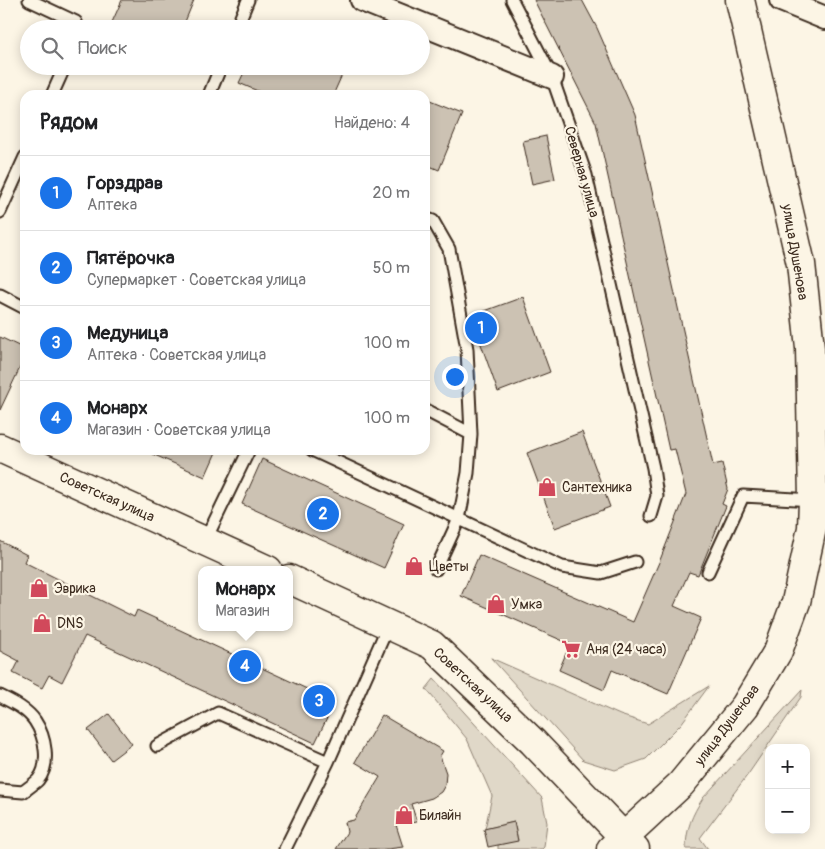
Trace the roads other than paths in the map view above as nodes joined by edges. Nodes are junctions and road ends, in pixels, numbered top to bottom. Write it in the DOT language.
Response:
graph roads {
  1 [pos="29,0"];
  2 [pos="248,0"];
  3 [pos="362,0"];
  4 [pos="512,0"];
  5 [pos="740,0"];
  6 [pos="781,0"];
  7 [pos="825,18"];
  8 [pos="72,20"];
  9 [pos="240,20"];
  10 [pos="411,20"];
  11 [pos="430,28"];
  12 [pos="61,75"];
  13 [pos="217,75"];
  14 [pos="552,77"];
  15 [pos="54,90"];
  16 [pos="211,90"];
  17 [pos="20,167"];
  18 [pos="0,212"];
  19 [pos="430,221"];
  20 [pos="0,295"];
  21 [pos="20,305"];
  22 [pos="430,413"];
  23 [pos="471,434"];
  24 [pos="0,448"];
  25 [pos="247,455"];
  26 [pos="323,455"];
  27 [pos="813,500"];
  28 [pos="651,516"];
  29 [pos="460,519"];
  30 [pos="205,541"];
  31 [pos="635,562"];
  32 [pos="259,566"];
  33 [pos="436,569"];
  34 [pos="708,572"];
  35 [pos="293,581"];
  36 [pos="389,624"];
  37 [pos="0,696"];
  38 [pos="157,746"];
  39 [pos="328,762"];
  40 [pos="0,790"];
  41 [pos="623,845"];
  42 [pos="285,849"];
  1 -- 8 [label="lane"];
  2 -- 9 [label="lane"];
  3 -- 10 [label="street"];
  4 -- 14 [label="lane, Северная улица"];
  5 -- 27 [label="main road, улица Душенова"];
  6 -- 7 [label="street"];
  11 -- 14 [label="street"];
  12 -- 15 [label="lane"];
  13 -- 16 [label="lane"];
  14 -- 28 [label="lane, Северная улица"];
  17 -- 18 [label="lane"];
  19 -- 23 [label="lane"];
  20 -- 21 [label="lane"];
  22 -- 23 [label="lane"];
  23 -- 29 [label="lane"];
  24 -- 30 [label="main road, Советская улица"];
  25 -- 30 [label="lane"];
  26 -- 29 [label="lane"];
  27 -- 34 [label="lane"];
  27 -- 41 [label="main road, улица Душенова"];
  29 -- 31 [label="lane"];
  29 -- 33 [label="lane"];
  30 -- 32 [label="main road, Советская улица"];
  35 -- 36 [label="main road, Советская улица"];
  36 -- 39 [label="lane"];
  36 -- 41 [label="main road, Советская улица"];
  37 -- 40 [label="lane"];
  38 -- 39 [label="lane"];
  39 -- 42 [label="lane"];
}
